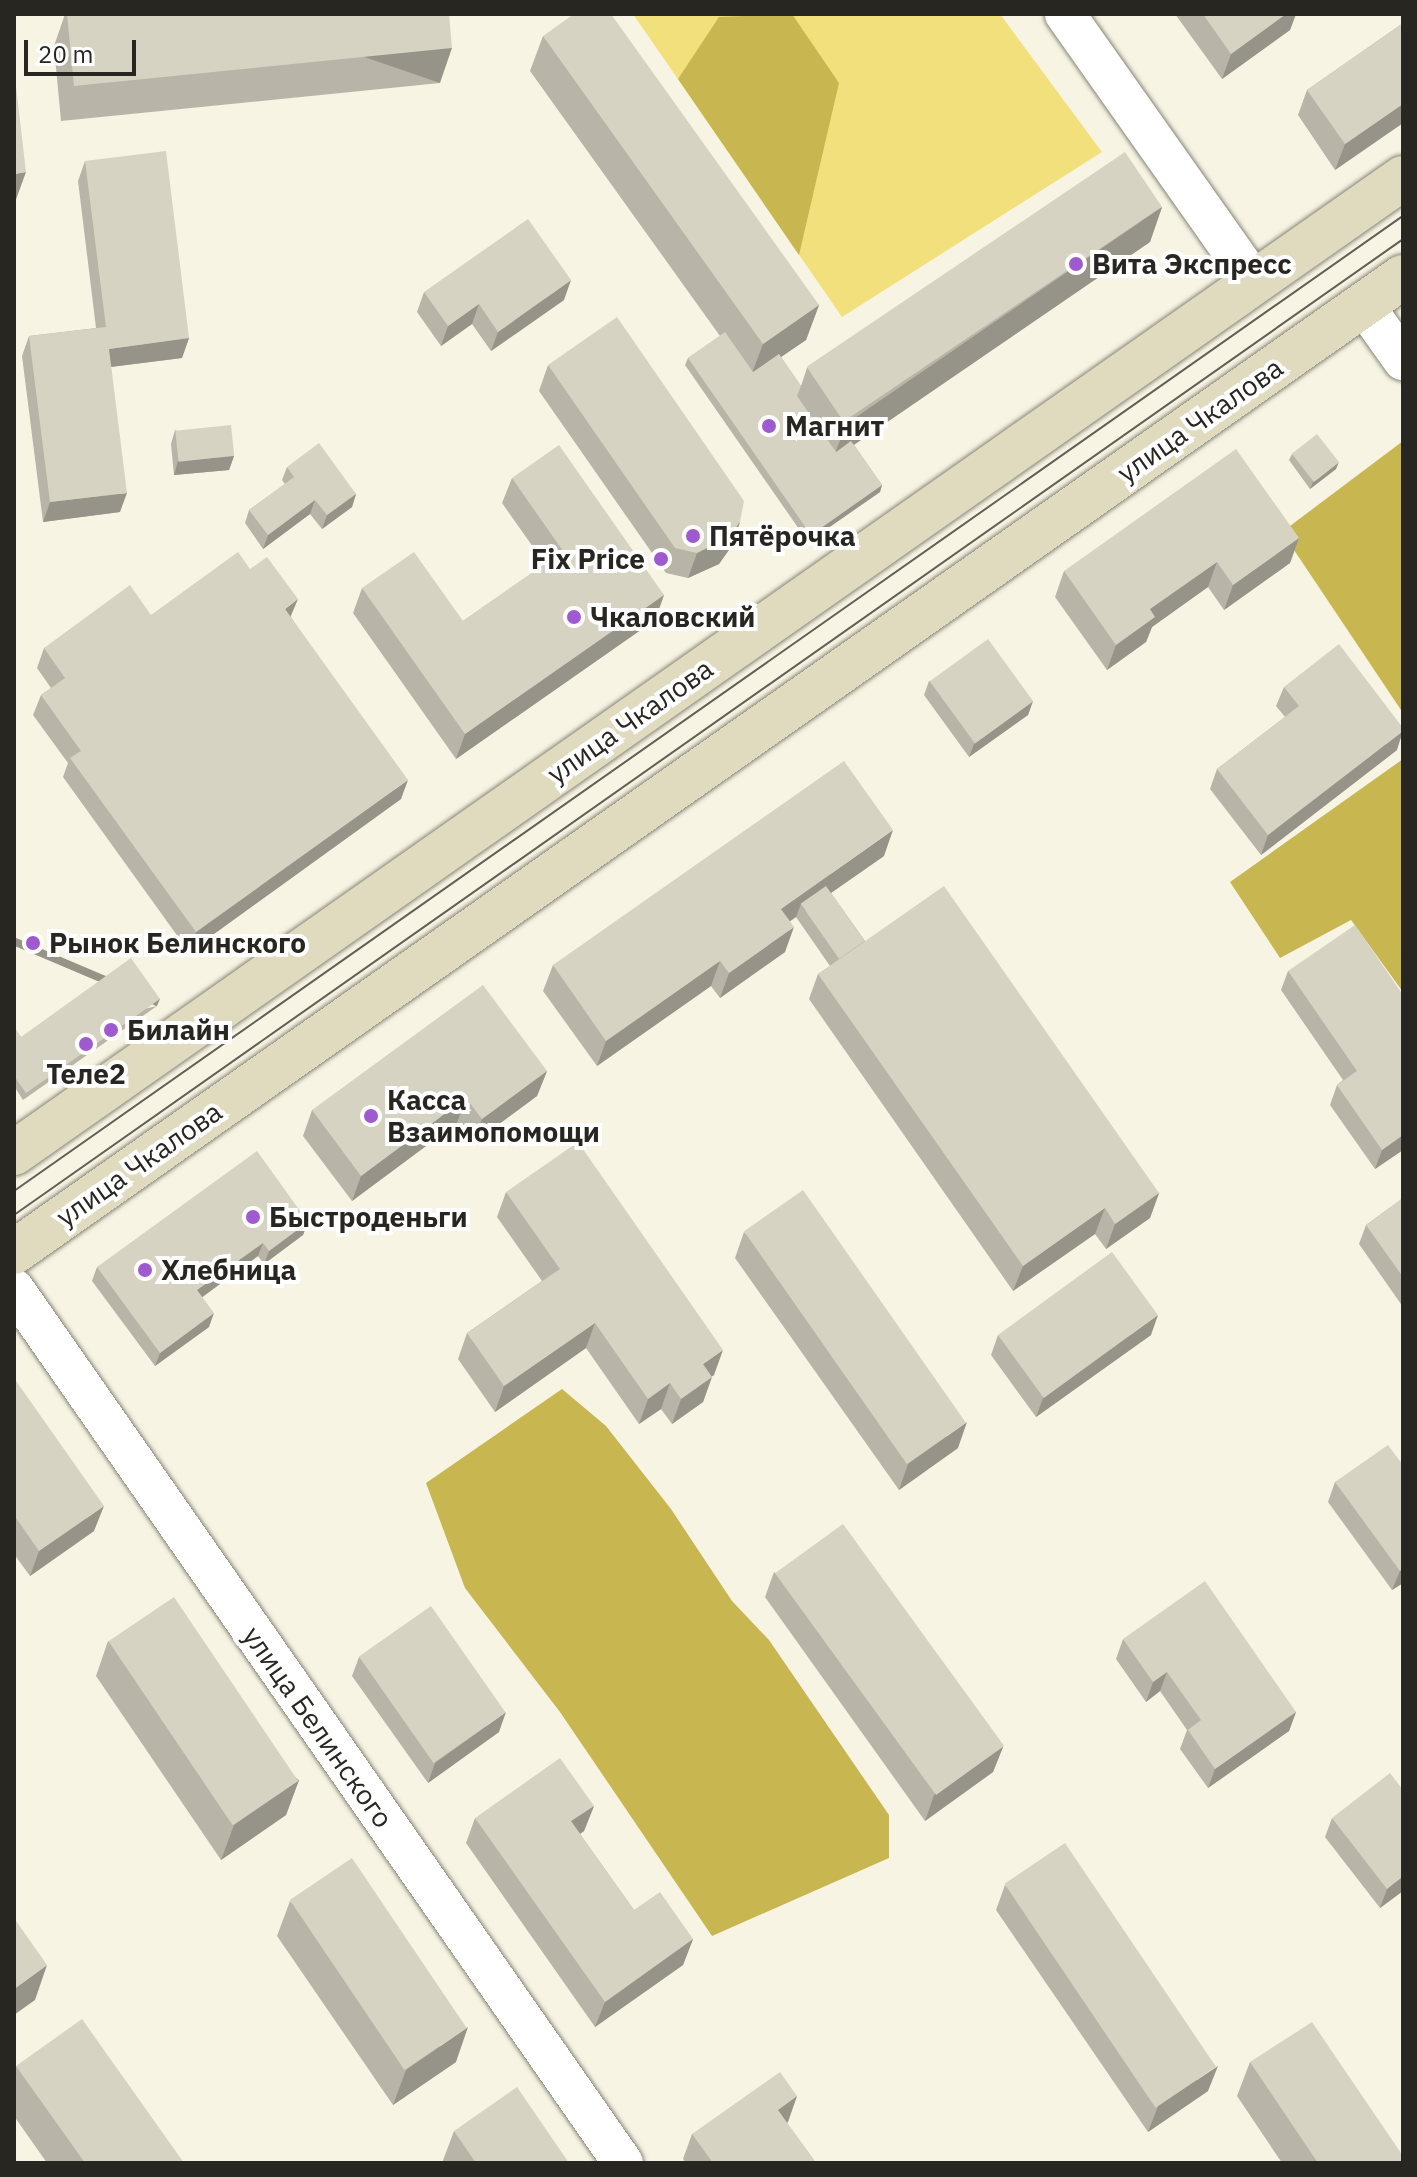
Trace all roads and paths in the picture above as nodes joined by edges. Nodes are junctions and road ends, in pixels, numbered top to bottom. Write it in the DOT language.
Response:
graph roads {
  1 [pos="1065,14"];
  2 [pos="1403,178"];
  3 [pos="1403,277"];
  4 [pos="1254,282"];
  5 [pos="1363,304"];
  6 [pos="1403,360"];
  7 [pos="14,1153"];
  8 [pos="14,1252"];
  9 [pos="14,1289"];
  10 [pos="623,2163"];
  1 -- 4 [label="street"];
  2 -- 4 [label="main road, улица Чкалова"];
  3 -- 5 [label="main road, улица Чкалова"];
  4 -- 7 [label="main road, улица Чкалова"];
  5 -- 6 [label="street"];
  5 -- 8 [label="main road, улица Чкалова"];
  9 -- 10 [label="street, улица Белинского"];
}
